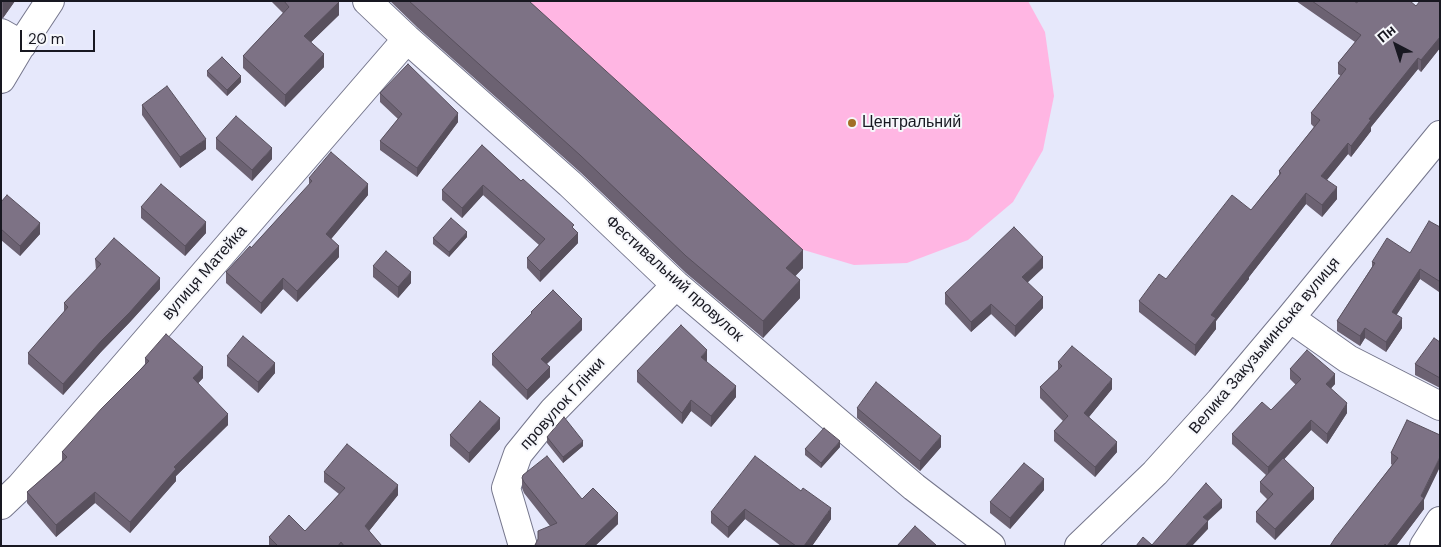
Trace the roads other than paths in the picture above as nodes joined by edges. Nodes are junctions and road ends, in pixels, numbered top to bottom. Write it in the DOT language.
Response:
graph roads {
  1 [pos="50,1"];
  2 [pos="367,1"];
  3 [pos="12,39"];
  4 [pos="407,39"];
  5 [pos="1,79"];
  6 [pos="1440,135"];
  7 [pos="676,285"];
  8 [pos="1290,318"];
  9 [pos="1440,406"];
  10 [pos="1,506"];
  11 [pos="1440,521"];
  12 [pos="523,546"];
  13 [pos="991,546"];
  14 [pos="1079,546"];
  15 [pos="1424,546"];
  1 -- 3 [label="street"];
  2 -- 4 [label="street, Фестивальний провулок"];
  3 -- 5 [label="street"];
  4 -- 7 [label="street, Фестивальний провулок"];
  4 -- 10 [label="street, вулиця Матейка"];
  6 -- 8 [label="street, Велика Закузьминська вулиця"];
  7 -- 12 [label="street, провулок Глінки"];
  7 -- 13 [label="street, Фестивальний провулок"];
  8 -- 9 [label="street"];
  8 -- 14 [label="street, Велика Закузьминська вулиця"];
  11 -- 15 [label="street"];
}
